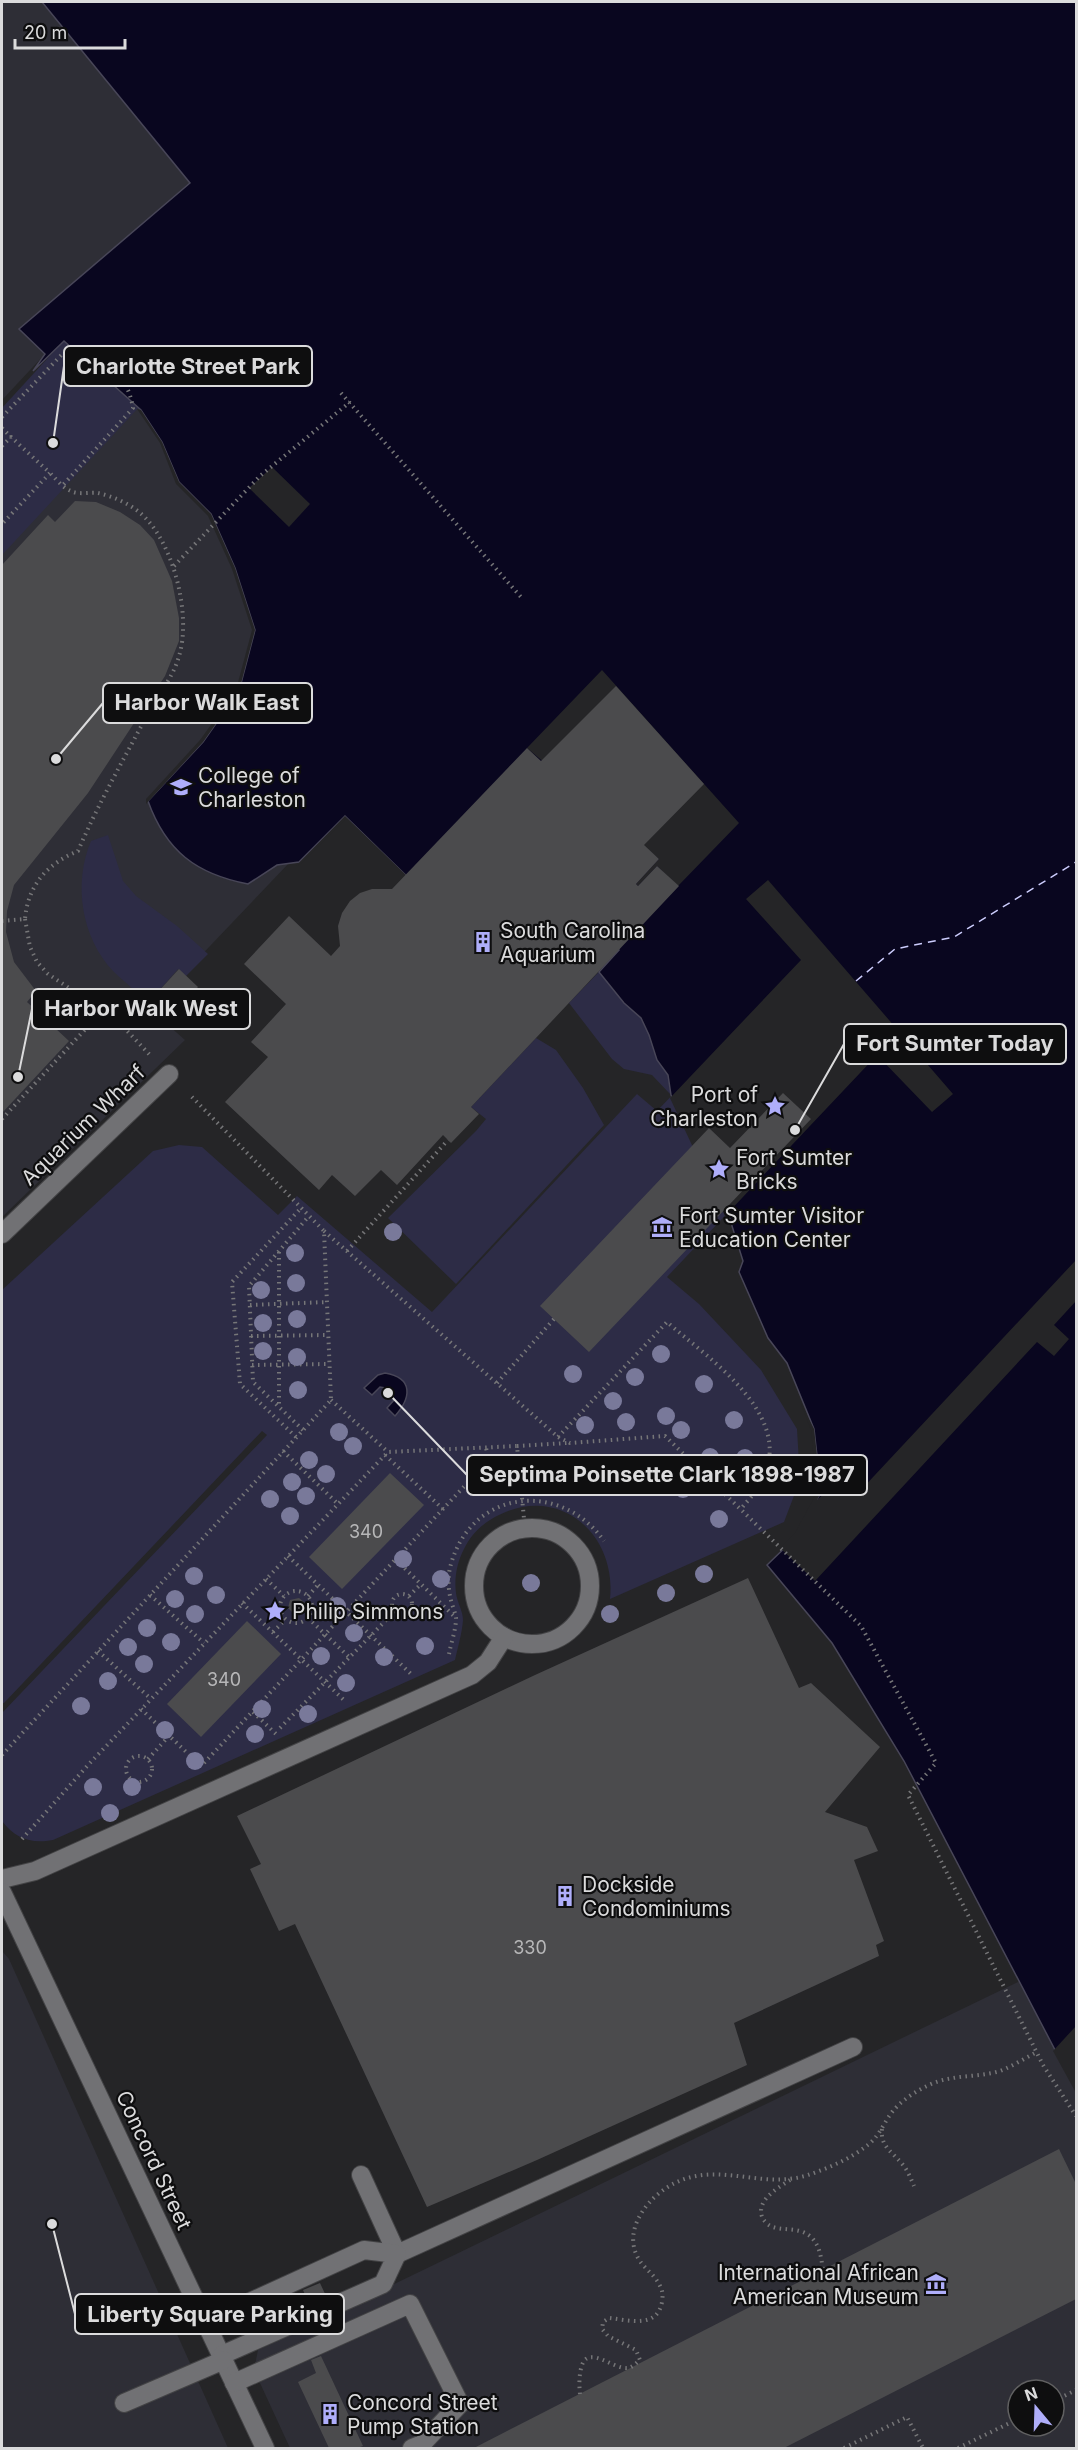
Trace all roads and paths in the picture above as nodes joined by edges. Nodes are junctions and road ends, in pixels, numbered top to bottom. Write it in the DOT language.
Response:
graph roads {
  1 [pos="341,393"];
  2 [pos="350,402"];
  3 [pos="2,417"];
  4 [pos="2,428"];
  5 [pos="11,436"];
  6 [pos="2,446"];
  7 [pos="50,473"];
  8 [pos="63,485"];
  9 [pos="2,523"];
  10 [pos="174,566"];
  11 [pos="520,597"];
  12 [pos="25,919"];
  13 [pos="2,921"];
  14 [pos="105,1008"];
  15 [pos="169,1074"];
  16 [pos="2,1119"];
  17 [pos="448,1140"];
  18 [pos="301,1208"];
  19 [pos="309,1216"];
  20 [pos="324,1231"];
  21 [pos="2,1234"];
  22 [pos="347,1251"];
  23 [pos="279,1252"];
  24 [pos="327,1302"];
  25 [pos="279,1304"];
  26 [pos="250,1305"];
  27 [pos="554,1320"];
  28 [pos="279,1335"];
  29 [pos="328,1335"];
  30 [pos="252,1336"];
  31 [pos="329,1364"];
  32 [pos="252,1365"];
  33 [pos="279,1365"];
  34 [pos="497,1383"];
  35 [pos="331,1400"];
  36 [pos="279,1407"];
  37 [pos="303,1430"];
  38 [pos="296,1437"];
  39 [pos="558,1437"];
  40 [pos="570,1443"];
  41 [pos="517,1446"];
  42 [pos="486,1448"];
  43 [pos="283,1451"];
  44 [pos="387,1453"];
  45 [pos="522,1500"];
  46 [pos="338,1504"];
  47 [pos="741,1509"];
  48 [pos="444,1510"];
  49 [pos="525,1529"];
  50 [pos="604,1541"];
  51 [pos="288,1556"];
  52 [pos="396,1560"];
  53 [pos="266,1579"];
  54 [pos="421,1584"];
  55 [pos="318,1585"];
  56 [pos="150,1595"];
  57 [pos="284,1596"];
  58 [pos="308,1596"];
  59 [pos="409,1596"];
  60 [pos="242,1603"];
  61 [pos="395,1611"];
  62 [pos="346,1612"];
  63 [pos="308,1618"];
  64 [pos="456,1618"];
  65 [pos="285,1620"];
  66 [pos="273,1632"];
  67 [pos="326,1635"];
  68 [pos="371,1635"];
  69 [pos="504,1637"];
  70 [pos="204,1643"];
  71 [pos="98,1651"];
  72 [pos="349,1657"];
  73 [pos="448,1658"];
  74 [pos="302,1659"];
  75 [pos="421,1671"];
  76 [pos="412,1675"];
  77 [pos="401,1680"];
  78 [pos="325,1682"];
  79 [pos="151,1699"];
  80 [pos="338,1708"];
  81 [pos="141,1709"];
  82 [pos="253,1712"];
  83 [pos="288,1731"];
  84 [pos="276,1735"];
  85 [pos="170,1736"];
  86 [pos="267,1741"];
  87 [pos="2,1755"];
  88 [pos="148,1759"];
  89 [pos="22,1839"];
  90 [pos="2,1879"];
  91 [pos="2,1892"];
  92 [pos="853,2047"];
  93 [pos="1037,2052"];
  94 [pos="1064,2085"];
  95 [pos="1059,2091"];
  96 [pos="1077,2116"];
  97 [pos="883,2128"];
  98 [pos="361,2175"];
  99 [pos="790,2179"];
  100 [pos="914,2186"];
  101 [pos="397,2254"];
  102 [pos="823,2270"];
  103 [pos="206,2322"];
  104 [pos="223,2358"];
  105 [pos="234,2383"];
  106 [pos="580,2394"];
  107 [pos="124,2403"];
  108 [pos="1006,2425"];
  109 [pos="265,2448"];
  110 [pos="412,2448"];
  111 [pos="844,2448"];
  112 [pos="923,2448"];
  113 [pos="958,2448"];
  1 -- 2 [label="path"];
  2 -- 10 [label="path"];
  2 -- 11 [label="path"];
  3 -- 8 [label="path"];
  4 -- 5 [label="path"];
  5 -- 6 [label="path"];
  5 -- 7 [label="path"];
  7 -- 8 [label="path"];
  7 -- 9 [label="path"];
  8 -- 10 [label="path"];
  10 -- 12 [label="path"];
  12 -- 13 [label="path"];
  12 -- 14 [label="path"];
  14 -- 15 [label="path"];
  14 -- 16 [label="path"];
  15 -- 18 [label="path"];
  15 -- 21 [label="street, Aquarium Wharf"];
  17 -- 22 [label="path"];
  18 -- 19 [label="path"];
  18 -- 38 [label="path"];
  19 -- 20 [label="path"];
  19 -- 23 [label="path"];
  20 -- 22 [label="path"];
  20 -- 24 [label="path"];
  22 -- 34 [label="path"];
  23 -- 25 [label="path"];
  23 -- 26 [label="path"];
  24 -- 25 [label="path"];
  24 -- 29 [label="path"];
  25 -- 26 [label="path"];
  25 -- 28 [label="path"];
  26 -- 30 [label="path"];
  27 -- 34 [label="path"];
  28 -- 29 [label="path"];
  28 -- 30 [label="path"];
  28 -- 33 [label="path"];
  29 -- 31 [label="path"];
  30 -- 32 [label="path"];
  31 -- 33 [label="path"];
  31 -- 35 [label="path"];
  32 -- 33 [label="path"];
  32 -- 36 [label="path"];
  33 -- 36 [label="path"];
  34 -- 39 [label="path"];
  35 -- 37 [label="path"];
  35 -- 44 [label="path"];
  36 -- 37 [label="path"];
  37 -- 38 [label="path"];
  38 -- 43 [label="path"];
  39 -- 40 [label="path"];
  39 -- 47 [label="path"];
  40 -- 41 [label="path"];
  40 -- 47 [label="path"];
  41 -- 42 [label="path"];
  41 -- 45 [label="path"];
  42 -- 44 [label="path"];
  42 -- 48 [label="path"];
  43 -- 46 [label="path"];
  43 -- 56 [label="path"];
  44 -- 46 [label="path"];
  44 -- 48 [label="path"];
  45 -- 49 [label="path"];
  45 -- 50 [label="path"];
  45 -- 64 [label="path"];
  46 -- 51 [label="path"];
  47 -- 93 [label="path"];
  48 -- 52 [label="path"];
  49 -- 69 [label="street"];
  49 -- 69 [label="street"];
  51 -- 53 [label="path"];
  51 -- 55 [label="path"];
  52 -- 54 [label="path"];
  52 -- 62 [label="path"];
  53 -- 57 [label="path"];
  53 -- 60 [label="path"];
  54 -- 59 [label="path"];
  54 -- 64 [label="path"];
  55 -- 58 [label="path"];
  55 -- 62 [label="path"];
  56 -- 70 [label="path"];
  56 -- 71 [label="path"];
  57 -- 58 [label="path"];
  57 -- 65 [label="path"];
  58 -- 63 [label="path"];
  59 -- 61 [label="path"];
  59 -- 61 [label="path"];
  60 -- 66 [label="path"];
  60 -- 70 [label="path"];
  61 -- 68 [label="path"];
  62 -- 67 [label="path"];
  62 -- 68 [label="path"];
  63 -- 65 [label="path"];
  63 -- 67 [label="path"];
  64 -- 73 [label="path"];
  65 -- 66 [label="path"];
  66 -- 74 [label="path"];
  67 -- 72 [label="path"];
  67 -- 74 [label="path"];
  68 -- 72 [label="path"];
  68 -- 76 [label="path"];
  69 -- 90 [label="street"];
  70 -- 79 [label="path"];
  71 -- 79 [label="path"];
  71 -- 87 [label="path"];
  72 -- 78 [label="path"];
  74 -- 78 [label="path"];
  74 -- 82 [label="path"];
  75 -- 76 [label="path"];
  76 -- 77 [label="path"];
  78 -- 80 [label="path"];
  78 -- 84 [label="path"];
  79 -- 81 [label="path"];
  81 -- 85 [label="path"];
  81 -- 89 [label="path"];
  82 -- 84 [label="path"];
  82 -- 85 [label="path"];
  83 -- 84 [label="path"];
  84 -- 86 [label="path"];
  85 -- 88 [label="path"];
  88 -- 88 [label="path"];
  91 -- 103 [label="street, Concord Street"];
  92 -- 101 [label="street"];
  93 -- 95 [label="path"];
  93 -- 97 [label="path"];
  94 -- 95 [label="path"];
  95 -- 96 [label="path"];
  97 -- 99 [label="path"];
  97 -- 100 [label="path"];
  98 -- 101 [label="street"];
  99 -- 102 [label="path"];
  99 -- 106 [label="path"];
  101 -- 103 [label="street"];
  101 -- 104 [label="street"];
  103 -- 104 [label="street, Concord Street"];
  104 -- 105 [label="street, Concord Street"];
  104 -- 107 [label="street"];
  105 -- 109 [label="street, Concord Street"];
  105 -- 110 [label="street"];
  108 -- 113 [label="path"];
  111 -- 112 [label="path"];
}
